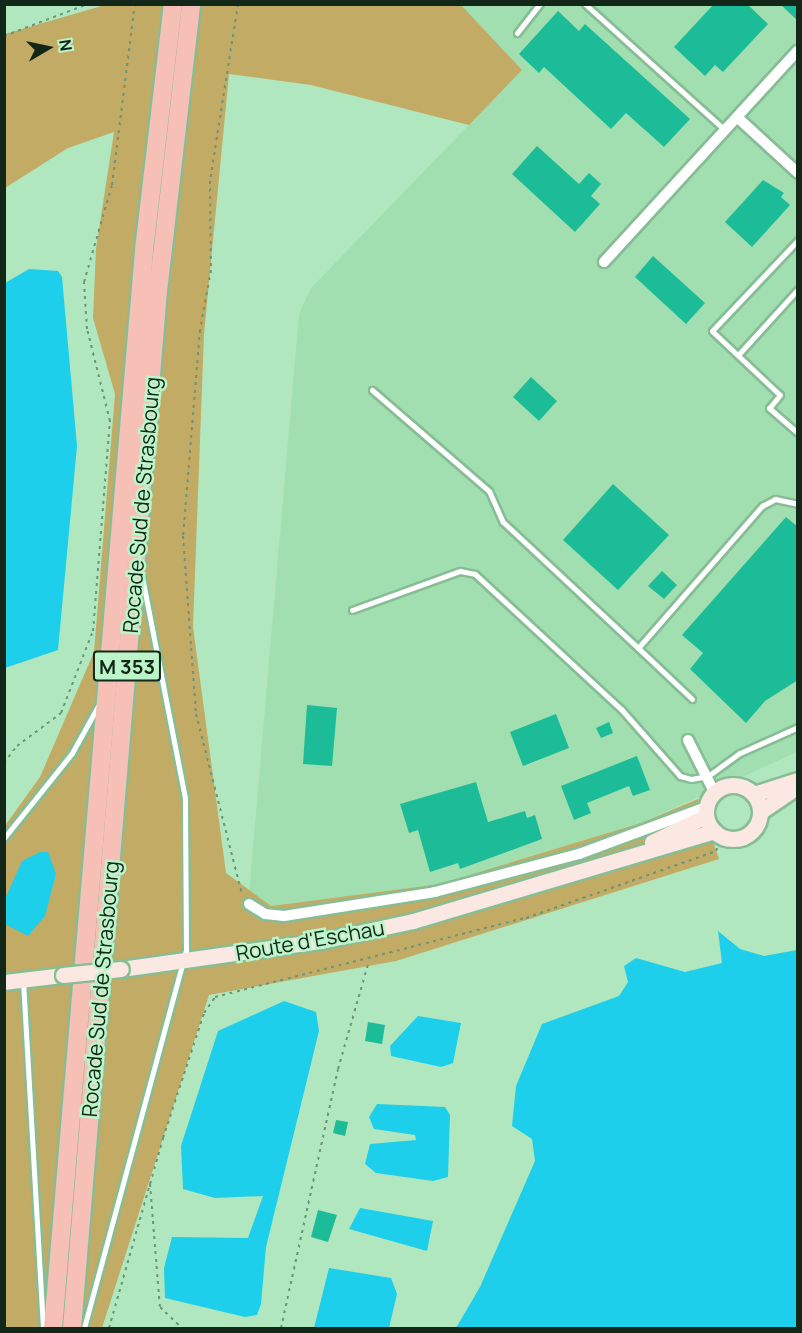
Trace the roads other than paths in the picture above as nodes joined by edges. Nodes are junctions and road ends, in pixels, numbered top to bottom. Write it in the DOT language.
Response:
graph roads {
  1 [pos="173,4"];
  2 [pos="191,4"];
  3 [pos="540,4"];
  4 [pos="585,4"];
  5 [pos="517,33"];
  6 [pos="798,50"];
  7 [pos="737,117"];
  8 [pos="725,130"];
  9 [pos="798,173"];
  10 [pos="798,240"];
  11 [pos="604,262"];
  12 [pos="798,289"];
  13 [pos="738,355"];
  14 [pos="372,390"];
  15 [pos="798,433"];
  16 [pos="798,504"];
  17 [pos="137,550"];
  18 [pos="352,610"];
  19 [pos="638,648"];
  20 [pos="109,664"];
  21 [pos="692,699"];
  22 [pos="798,727"];
  23 [pos="688,740"];
  24 [pos="708,776"];
  25 [pos="798,780"];
  26 [pos="798,786"];
  27 [pos="714,792"];
  28 [pos="754,794"];
  29 [pos="706,812"];
  30 [pos="760,812"];
  31 [pos="718,834"];
  32 [pos="4,838"];
  33 [pos="608,864"];
  34 [pos="249,904"];
  35 [pos="183,961"];
  36 [pos="23,980"];
  37 [pos="4,982"];
  38 [pos="43,1329"];
  39 [pos="53,1329"];
  40 [pos="72,1329"];
  41 [pos="84,1329"];
  1 -- 20 [label="highway, Rocade Sud de Strasbourg / M 353"];
  2 -- 17 [label="highway, Rocade Sud de Strasbourg / M 353"];
  3 -- 5 [label="lane"];
  4 -- 8 [label="lane"];
  6 -- 7 [label="street"];
  7 -- 8 [label="street"];
  7 -- 9 [label="street"];
  8 -- 11 [label="street"];
  10 -- 13 [label="lane"];
  12 -- 13 [label="lane"];
  13 -- 15 [label="lane"];
  14 -- 19 [label="lane"];
  16 -- 19 [label="lane"];
  17 -- 35 [label="lane"];
  17 -- 40 [label="highway, Rocade Sud de Strasbourg / M 353"];
  18 -- 24 [label="lane"];
  19 -- 21 [label="lane"];
  20 -- 32 [label="lane"];
  20 -- 39 [label="highway, Rocade Sud de Strasbourg / M 353"];
  22 -- 24 [label="lane"];
  23 -- 24 [label="street"];
  24 -- 27 [label="street"];
  25 -- 28 [label="main road"];
  26 -- 30 [label="main road"];
  27 -- 28 [label="main road"];
  27 -- 29 [label="main road"];
  28 -- 30 [label="main road"];
  29 -- 31 [label="main road"];
  29 -- 33 [label="main road, Route d'Eschau"];
  29 -- 34 [label="street, Route d'Eschau"];
  30 -- 31 [label="main road"];
  31 -- 33 [label="main road, Route d'Eschau"];
  33 -- 35 [label="main road, Route d'Eschau"];
  35 -- 36 [label="main road, Route d'Eschau, bridge"];
  35 -- 41 [label="lane"];
  36 -- 37 [label="main road, Route d'Eschau"];
  36 -- 38 [label="lane"];
}
